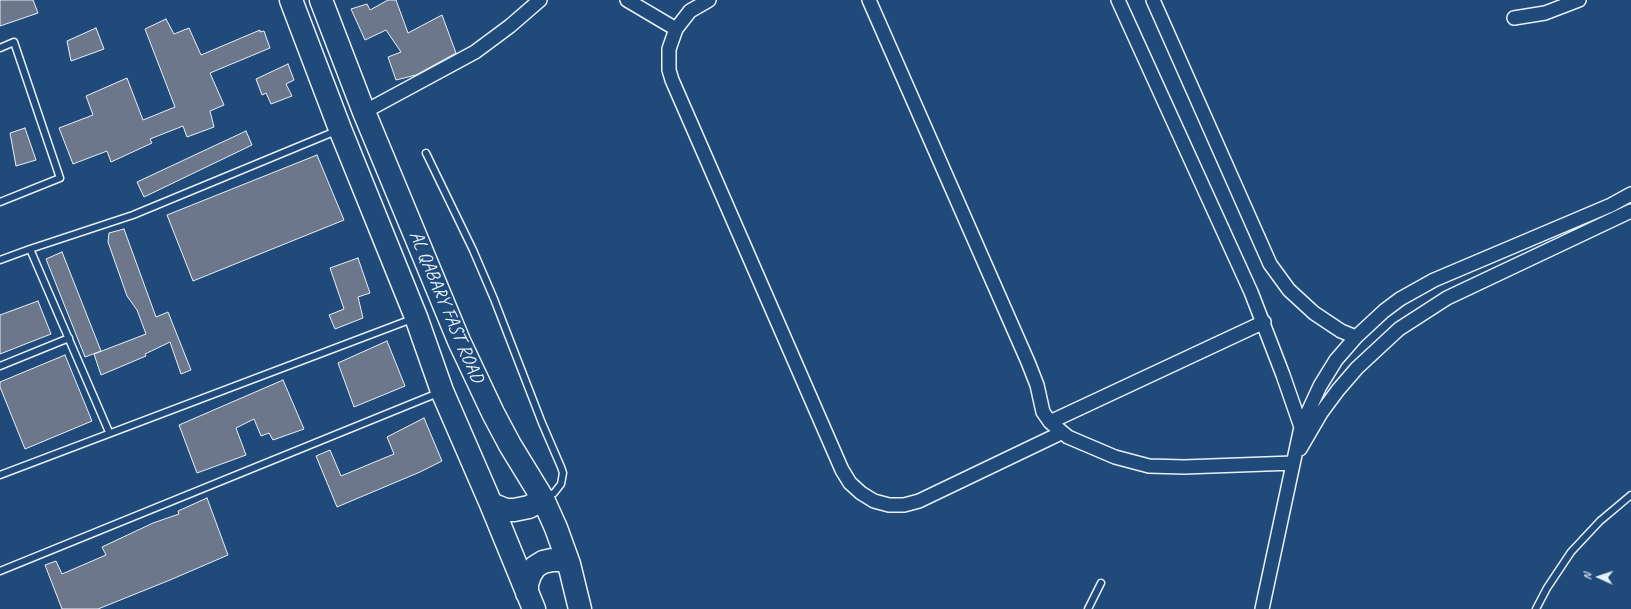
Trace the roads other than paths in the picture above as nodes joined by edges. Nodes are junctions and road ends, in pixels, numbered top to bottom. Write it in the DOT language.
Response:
graph roads {
  1 [pos="290,0"];
  2 [pos="321,0"];
  3 [pos="540,0"];
  4 [pos="627,0"];
  5 [pos="709,0"];
  6 [pos="869,0"];
  7 [pos="1118,0"];
  8 [pos="1153,0"];
  9 [pos="1579,0"];
  10 [pos="1514,18"];
  11 [pos="676,29"];
  12 [pos="0,48"];
  13 [pos="364,112"];
  14 [pos="340,129"];
  15 [pos="426,153"];
  16 [pos="1631,194"];
  17 [pos="0,202"];
  18 [pos="1631,211"];
  19 [pos="30,249"];
  20 [pos="0,260"];
  21 [pos="416,317"];
  22 [pos="1264,322"];
  23 [pos="1356,337"];
  24 [pos="69,338"];
  25 [pos="0,366"];
  26 [pos="442,391"];
  27 [pos="1050,422"];
  28 [pos="1301,427"];
  29 [pos="109,432"];
  30 [pos="1061,433"];
  31 [pos="1293,463"];
  32 [pos="0,475"];
  33 [pos="1631,495"];
  34 [pos="543,499"];
  35 [pos="491,504"];
  36 [pos="569,564"];
  37 [pos="0,571"];
  38 [pos="1101,583"];
  39 [pos="531,601"];
  40 [pos="580,609"];
  41 [pos="1088,609"];
  42 [pos="1262,609"];
  43 [pos="1536,609"];
  1 -- 14 [label="highway, AL QABARY FAST ROAD"];
  2 -- 13 [label="highway, AL QABARY FAST ROAD"];
  3 -- 13 [label="street"];
  4 -- 11 [label="street"];
  5 -- 11 [label="street"];
  6 -- 27 [label="street"];
  7 -- 22 [label="street"];
  8 -- 23 [label="street"];
  9 -- 10 [label="street"];
  11 -- 30 [label="street"];
  12 -- 17 [label="lane"];
  13 -- 34 [label="highway, AL QABARY FAST ROAD"];
  14 -- 19 [label="lane"];
  14 -- 21 [label="highway, AL QABARY FAST ROAD"];
  15 -- 34 [label="lane"];
  16 -- 23 [label="street"];
  18 -- 31 [label="street"];
  19 -- 20 [label="lane"];
  19 -- 24 [label="lane"];
  21 -- 26 [label="highway, AL QABARY FAST ROAD"];
  21 -- 29 [label="lane"];
  22 -- 27 [label="street"];
  22 -- 28 [label="street"];
  23 -- 28 [label="street"];
  24 -- 25 [label="lane"];
  24 -- 29 [label="lane"];
  26 -- 35 [label="highway, AL QABARY FAST ROAD"];
  26 -- 37 [label="lane"];
  27 -- 30 [label="street"];
  28 -- 31 [label="street"];
  29 -- 32 [label="lane"];
  30 -- 31 [label="street"];
  31 -- 42 [label="street"];
  33 -- 43 [label="lane"];
  34 -- 35 [label="highway"];
  34 -- 36 [label="highway, AL QABARY FAST ROAD"];
  35 -- 39 [label="highway, AL QABARY FAST ROAD"];
  36 -- 39 [label="highway"];
  36 -- 40 [label="highway, AL QABARY FAST ROAD"];
  38 -- 41 [label="lane"];
}
